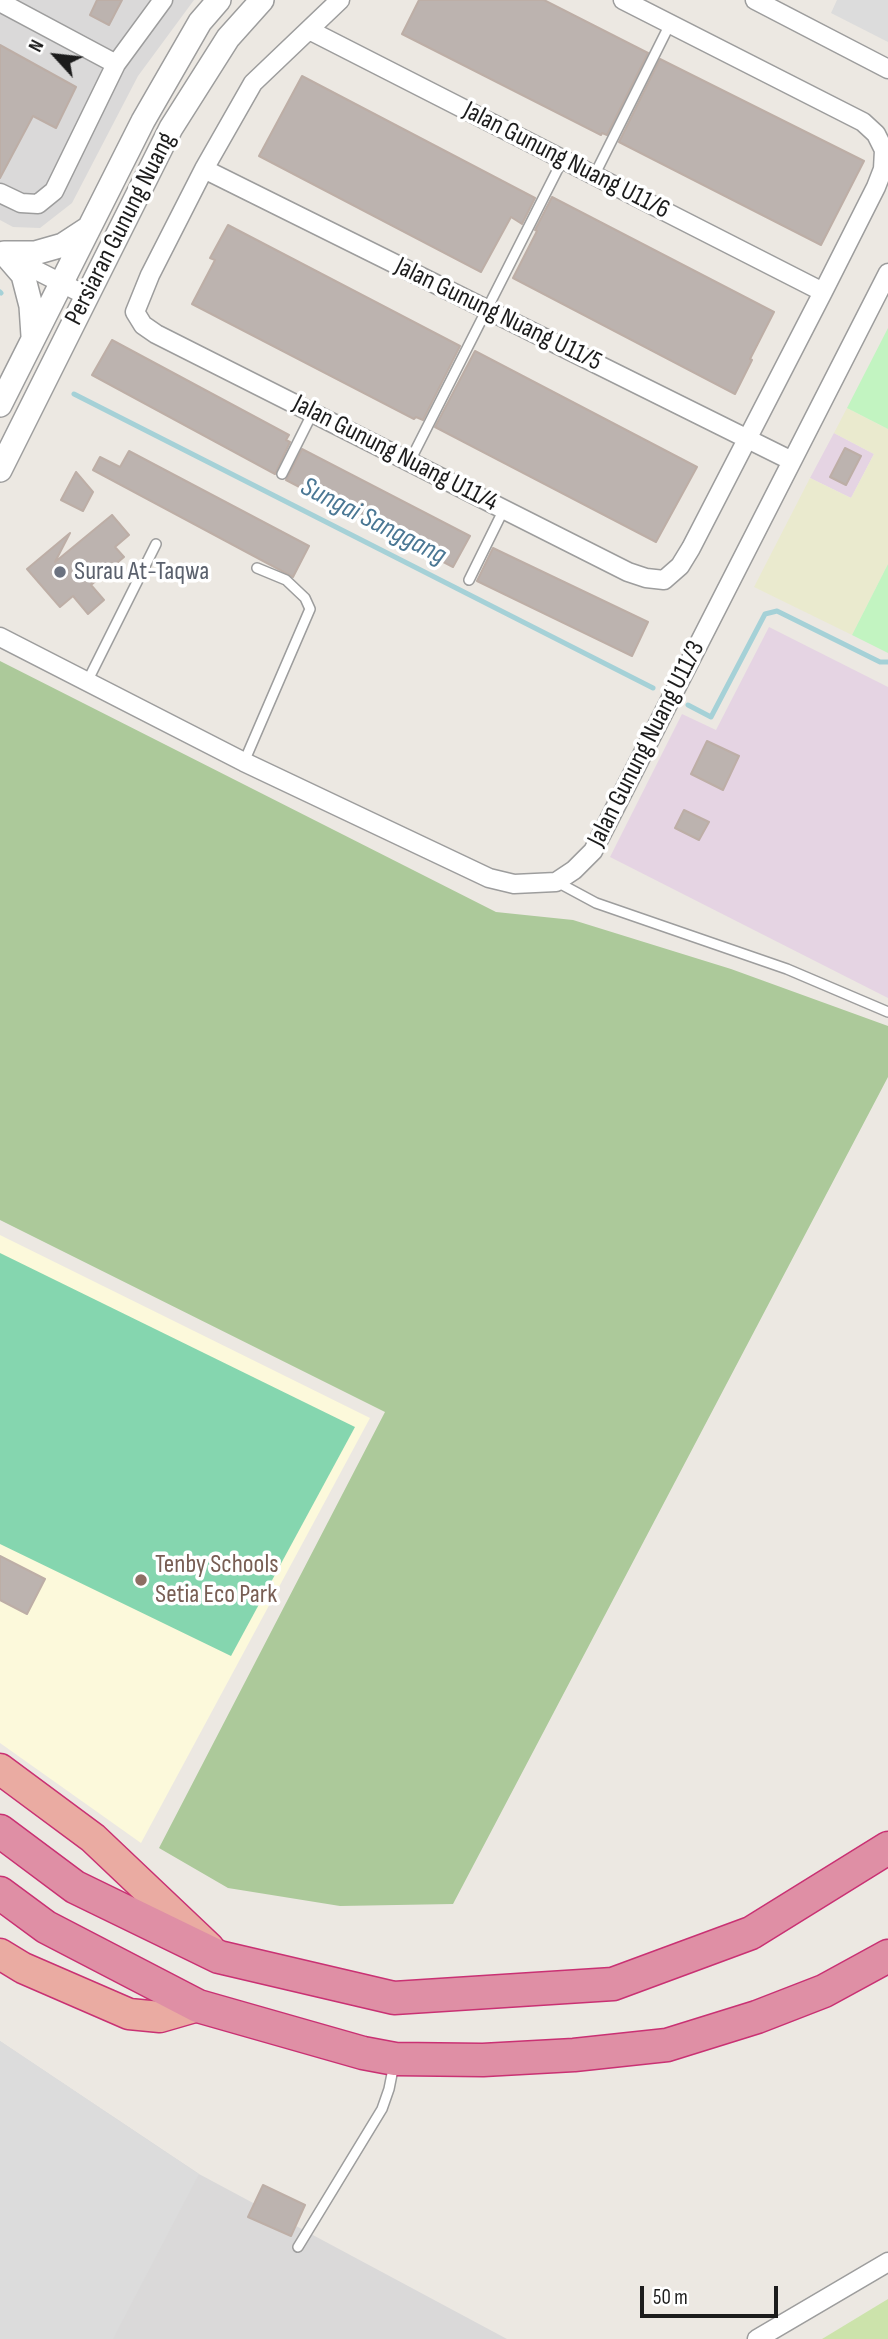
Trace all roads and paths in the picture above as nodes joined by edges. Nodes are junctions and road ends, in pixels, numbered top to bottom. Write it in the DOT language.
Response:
graph roads {
  1 [pos="163,0"];
  2 [pos="219,0"];
  3 [pos="262,0"];
  4 [pos="340,0"];
  5 [pos="623,0"];
  6 [pos="755,0"];
  7 [pos="0,2"];
  8 [pos="670,24"];
  9 [pos="309,30"];
  10 [pos="116,64"];
  11 [pos="888,69"];
  12 [pos="563,159"];
  13 [pos="204,169"];
  14 [pos="594,176"];
  15 [pos="0,193"];
  16 [pos="89,228"];
  17 [pos="2,252"];
  18 [pos="888,273"];
  19 [pos="62,282"];
  20 [pos="823,292"];
  21 [pos="87,296"];
  22 [pos="487,309"];
  23 [pos="33,340"];
  24 [pos="0,405"];
  25 [pos="313,412"];
  26 [pos="747,438"];
  27 [pos="410,461"];
  28 [pos="792,461"];
  29 [pos="0,470"];
  30 [pos="282,474"];
  31 [pos="503,509"];
  32 [pos="156,544"];
  33 [pos="257,568"];
  34 [pos="469,580"];
  35 [pos="0,637"];
  36 [pos="87,682"];
  37 [pos="244,762"];
  38 [pos="556,881"];
  39 [pos="888,1012"];
  40 [pos="0,1769"];
  41 [pos="0,1831"];
  42 [pos="888,1848"];
  43 [pos="0,1893"];
  44 [pos="0,1954"];
  45 [pos="888,1956"];
  46 [pos="219,1957"];
  47 [pos="198,2006"];
  48 [pos="395,2059"];
  49 [pos="298,2247"];
  50 [pos="888,2262"];
  51 [pos="757,2339"];
  1 -- 10 [label="street"];
  2 -- 16 [label="street, Persiaran Gunung Nuang"];
  3 -- 21 [label="street, Persiaran Gunung Nuang"];
  4 -- 9 [label="street"];
  5 -- 8 [label="street"];
  6 -- 11 [label="street"];
  7 -- 10 [label="street"];
  8 -- 14 [label="lane"];
  8 -- 20 [label="street"];
  9 -- 12 [label="street, Jalan Gunung Nuang U11/6"];
  9 -- 13 [label="street"];
  10 -- 15 [label="street"];
  12 -- 14 [label="street, Jalan Gunung Nuang U11/6"];
  12 -- 22 [label="lane"];
  13 -- 22 [label="street, Jalan Gunung Nuang U11/5"];
  13 -- 25 [label="street, Jalan Gunung Nuang U11/4"];
  14 -- 20 [label="street, Jalan Gunung Nuang U11/6"];
  16 -- 17 [label="street"];
  16 -- 19 [label="street, Persiaran Gunung Nuang"];
  17 -- 19 [label="street"];
  17 -- 23 [label="street"];
  18 -- 28 [label="street, Jalan Gunung Nuang U11/3"];
  19 -- 21 [label="street"];
  19 -- 23 [label="street, Persiaran Gunung Nuang"];
  20 -- 26 [label="street"];
  21 -- 29 [label="street, Persiaran Gunung Nuang"];
  22 -- 26 [label="street, Jalan Gunung Nuang U11/5"];
  22 -- 27 [label="lane"];
  23 -- 24 [label="street, Persiaran Gunung Nuang"];
  25 -- 27 [label="street, Jalan Gunung Nuang U11/4"];
  25 -- 30 [label="lane"];
  26 -- 28 [label="street, Jalan Gunung Nuang U11/5"];
  26 -- 31 [label="street, Jalan Gunung Nuang U11/4"];
  27 -- 31 [label="street, Jalan Gunung Nuang U11/4"];
  28 -- 38 [label="street, Jalan Gunung Nuang U11/3"];
  31 -- 34 [label="lane"];
  32 -- 36 [label="lane"];
  33 -- 37 [label="lane"];
  35 -- 36 [label="street"];
  36 -- 37 [label="street"];
  37 -- 38 [label="street"];
  38 -- 39 [label="lane"];
  40 -- 46 [label="highway"];
  41 -- 46 [label="highway"];
  42 -- 46 [label="highway"];
  43 -- 47 [label="highway"];
  44 -- 47 [label="highway"];
  45 -- 48 [label="highway"];
  47 -- 48 [label="highway"];
  48 -- 49 [label="lane"];
  50 -- 51 [label="street"];
}
